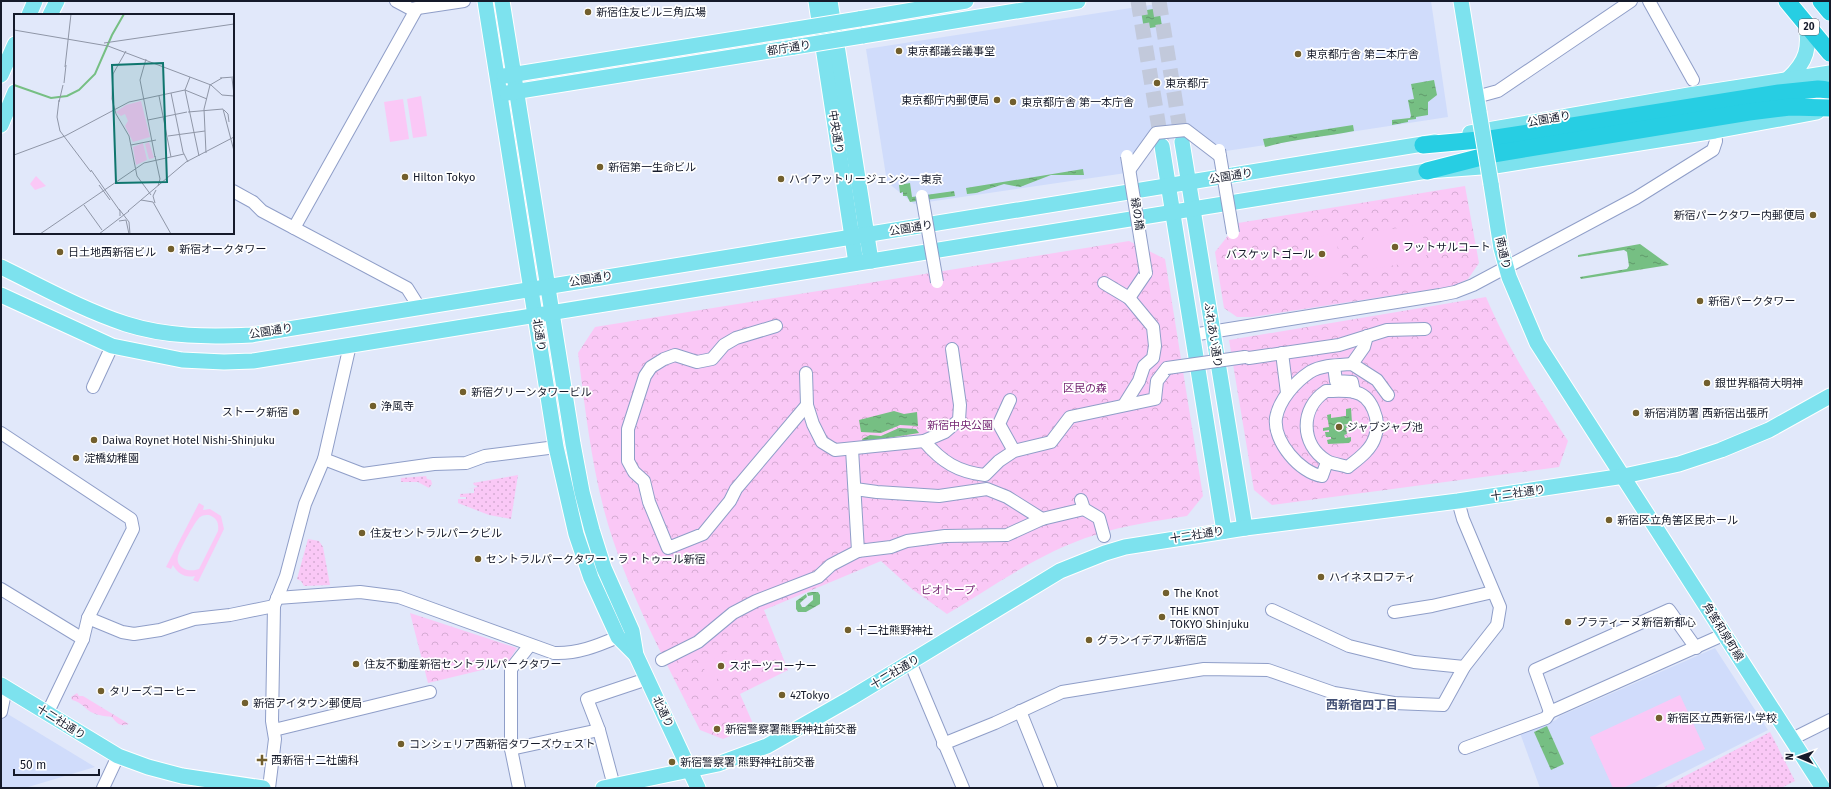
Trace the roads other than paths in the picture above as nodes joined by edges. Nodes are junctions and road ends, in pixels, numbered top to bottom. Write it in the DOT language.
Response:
graph roads {
  1 [pos="35,1"];
  2 [pos="57,1"];
  3 [pos="396,1"];
  4 [pos="464,1"];
  5 [pos="485,1"];
  6 [pos="502,1"];
  7 [pos="816,1"];
  8 [pos="830,1"];
  9 [pos="966,1"];
  10 [pos="1078,1"];
  11 [pos="1461,1"];
  12 [pos="1632,1"];
  13 [pos="1649,1"];
  14 [pos="1787,1"];
  15 [pos="1821,1"];
  16 [pos="417,8"];
  17 [pos="1830,12"];
  18 [pos="28,14"];
  19 [pos="50,14"];
  20 [pos="1806,23"];
  21 [pos="14,46"];
  22 [pos="1830,53"];
  23 [pos="1830,73"];
  24 [pos="1,75"];
  25 [pos="514,75"];
  26 [pos="497,78"];
  27 [pos="1788,79"];
  28 [pos="1693,80"];
  29 [pos="1830,90"];
  30 [pos="517,91"];
  31 [pos="14,94"];
  32 [pos="500,94"];
  33 [pos="1476,97"];
  34 [pos="1830,108"];
  35 [pos="1,125"];
  36 [pos="1715,131"];
  37 [pos="1182,142"];
  38 [pos="1423,145"];
  39 [pos="1162,146"];
  40 [pos="1491,146"];
  41 [pos="1127,156"];
  42 [pos="1130,169"];
  43 [pos="1428,171"];
  44 [pos="1189,182"];
  45 [pos="1168,186"];
  46 [pos="234,192"];
  47 [pos="922,196"];
  48 [pos="1193,209"];
  49 [pos="1172,212"];
  50 [pos="294,228"];
  51 [pos="1233,233"];
  52 [pos="867,235"];
  53 [pos="852,237"];
  54 [pos="871,261"];
  55 [pos="856,263"];
  56 [pos="1,267"];
  57 [pos="1506,267"];
  58 [pos="937,282"];
  59 [pos="1104,283"];
  60 [pos="548,286"];
  61 [pos="531,289"];
  62 [pos="1,295"];
  63 [pos="1130,298"];
  64 [pos="419,307"];
  65 [pos="552,312"];
  66 [pos="535,315"];
  67 [pos="776,326"];
  68 [pos="1425,329"];
  69 [pos="1213,332"];
  70 [pos="1192,335"];
  71 [pos="1367,336"];
  72 [pos="350,345"];
  73 [pos="112,346"];
  74 [pos="1322,348"];
  75 [pos="952,349"];
  76 [pos="1308,350"];
  77 [pos="1282,353"];
  78 [pos="1352,364"];
  79 [pos="1329,366"];
  80 [pos="806,372"];
  81 [pos="1311,372"];
  82 [pos="93,388"];
  83 [pos="1354,392"];
  84 [pos="1287,393"];
  85 [pos="1388,394"];
  86 [pos="1830,396"];
  87 [pos="1010,400"];
  88 [pos="807,405"];
  89 [pos="1124,405"];
  90 [pos="1,433"];
  91 [pos="924,441"];
  92 [pos="556,447"];
  93 [pos="852,449"];
  94 [pos="1014,451"];
  95 [pos="324,459"];
  96 [pos="1327,462"];
  97 [pos="985,474"];
  98 [pos="1624,476"];
  99 [pos="855,489"];
  100 [pos="987,489"];
  101 [pos="1458,501"];
  102 [pos="1042,518"];
  103 [pos="1245,528"];
  104 [pos="1224,531"];
  105 [pos="1104,536"];
  106 [pos="858,552"];
  107 [pos="1,589"];
  108 [pos="1493,592"];
  109 [pos="275,602"];
  110 [pos="1272,610"];
  111 [pos="1394,612"];
  112 [pos="88,618"];
  113 [pos="1725,634"];
  114 [pos="618,637"];
  115 [pos="83,639"];
  116 [pos="530,645"];
  117 [pos="1696,648"];
  118 [pos="636,655"];
  119 [pos="662,660"];
  120 [pos="910,662"];
  121 [pos="1464,668"];
  122 [pos="647,679"];
  123 [pos="4,687"];
  124 [pos="430,692"];
  125 [pos="1020,711"];
  126 [pos="1,712"];
  127 [pos="1550,712"];
  128 [pos="47,714"];
  129 [pos="1830,720"];
  130 [pos="274,730"];
  131 [pos="599,730"];
  132 [pos="1792,739"];
  133 [pos="943,744"];
  134 [pos="1465,748"];
  135 [pos="512,749"];
  136 [pos="118,756"];
  137 [pos="690,770"];
  138 [pos="609,787"];
  139 [pos="103,788"];
  140 [pos="262,788"];
  141 [pos="269,788"];
  142 [pos="519,788"];
  143 [pos="698,788"];
  144 [pos="963,788"];
  145 [pos="1051,788"];
  146 [pos="1823,788"];
  1 -- 18 [label="main road"];
  2 -- 19 [label="main road"];
  3 -- 16 [label="street"];
  4 -- 16 [label="street"];
  5 -- 26 [label="main road, 北通り"];
  6 -- 25 [label="main road, 北通り"];
  7 -- 53 [label="main road, 中央通り"];
  8 -- 52 [label="main road, 中央通り"];
  9 -- 25 [label="main road, 都庁通り, bridge"];
  10 -- 30 [label="main road, 都庁通り, bridge"];
  11 -- 33 [label="main road, 南通り"];
  12 -- 33 [label="street"];
  13 -- 28 [label="street"];
  14 -- 20 [label="highway, 20"];
  15 -- 17 [label="highway, 20"];
  16 -- 50 [label="street"];
  20 -- 22 [label="highway, 20"];
  20 -- 27 [label="main road"];
  21 -- 24 [label="main road"];
  23 -- 27 [label="main road, 公園通り"];
  25 -- 26 [label="main road, 都庁通り"];
  25 -- 30 [label="main road, 北通り"];
  26 -- 32 [label="main road, 北通り"];
  27 -- 38 [label="main road, 公園通り"];
  29 -- 40 [label="highway"];
  30 -- 32 [label="main road, 都庁通り"];
  30 -- 60 [label="main road, 北通り"];
  31 -- 35 [label="main road"];
  32 -- 61 [label="main road, 北通り"];
  33 -- 57 [label="main road, 南通り, bridge"];
  34 -- 36 [label="main road"];
  34 -- 40 [label="highway"];
  36 -- 43 [label="main road"];
  36 -- 57 [label="street"];
  37 -- 44 [label="main road, ふれあい通り"];
  38 -- 40 [label="highway"];
  38 -- 44 [label="main road, 公園通り"];
  39 -- 45 [label="main road, ふれあい通り"];
  40 -- 43 [label="highway"];
  41 -- 42 [label="street, 緑の橋, bridge"];
  42 -- 51 [label="street, bridge"];
  42 -- 63 [label="street, 緑の橋, bridge"];
  43 -- 48 [label="main road"];
  44 -- 45 [label="main road, 公園通り"];
  44 -- 48 [label="main road, ふれあい通り"];
  45 -- 49 [label="main road, ふれあい通り"];
  45 -- 52 [label="main road, 公園通り"];
  46 -- 50 [label="street"];
  47 -- 58 [label="street, bridge"];
  48 -- 49 [label="main road"];
  48 -- 69 [label="main road, ふれあい通り"];
  49 -- 54 [label="main road"];
  49 -- 70 [label="main road, ふれあい通り"];
  50 -- 64 [label="street"];
  52 -- 53 [label="main road, 公園通り"];
  52 -- 54 [label="main road, 中央通り"];
  53 -- 55 [label="main road, 中央通り"];
  53 -- 60 [label="main road, 公園通り"];
  54 -- 55 [label="main road"];
  55 -- 65 [label="main road"];
  56 -- 64 [label="main road, 公園通り"];
  57 -- 69 [label="street"];
  57 -- 98 [label="main road, 南通り"];
  59 -- 63 [label="street"];
  60 -- 61 [label="main road, 公園通り"];
  60 -- 65 [label="main road, 北通り"];
  61 -- 64 [label="main road, 公園通り"];
  61 -- 66 [label="main road, 北通り"];
  62 -- 73 [label="main road"];
  63 -- 89 [label="street"];
  65 -- 66 [label="main road"];
  65 -- 118 [label="main road, 北通り"];
  66 -- 72 [label="main road"];
  66 -- 92 [label="main road, 北通り"];
  67 -- 88 [label="street"];
  68 -- 71 [label="street"];
  69 -- 70 [label="street"];
  69 -- 103 [label="main road, ふれあい通り"];
  70 -- 104 [label="main road, ふれあい通り"];
  71 -- 74 [label="street"];
  71 -- 78 [label="street"];
  72 -- 73 [label="main road"];
  72 -- 95 [label="street"];
  73 -- 82 [label="street"];
  74 -- 76 [label="street"];
  74 -- 79 [label="street"];
  75 -- 91 [label="street"];
  76 -- 77 [label="street"];
  76 -- 81 [label="street"];
  77 -- 84 [label="street"];
  77 -- 89 [label="street, bridge"];
  78 -- 79 [label="street"];
  78 -- 85 [label="street"];
  79 -- 81 [label="street"];
  79 -- 83 [label="street"];
  80 -- 88 [label="street"];
  81 -- 84 [label="street"];
  83 -- 96 [label="street"];
  83 -- 96 [label="street"];
  84 -- 96 [label="street"];
  86 -- 98 [label="main road, 十二社通り"];
  87 -- 94 [label="street"];
  88 -- 93 [label="street"];
  89 -- 94 [label="street"];
  90 -- 112 [label="street"];
  91 -- 93 [label="street"];
  91 -- 97 [label="street"];
  92 -- 95 [label="street"];
  92 -- 114 [label="main road, 北通り"];
  93 -- 99 [label="street"];
  94 -- 97 [label="street"];
  95 -- 109 [label="street"];
  97 -- 100 [label="street"];
  98 -- 101 [label="main road, 十二社通り"];
  98 -- 113 [label="main road, 角筈和泉町線"];
  99 -- 100 [label="street"];
  99 -- 106 [label="street"];
  100 -- 102 [label="street"];
  101 -- 103 [label="main road, 十二社通り"];
  101 -- 108 [label="street"];
  102 -- 105 [label="street"];
  102 -- 106 [label="street"];
  103 -- 104 [label="main road, 十二社通り"];
  104 -- 120 [label="main road, 十二社通り"];
  106 -- 119 [label="street"];
  107 -- 115 [label="street"];
  108 -- 111 [label="street"];
  108 -- 121 [label="street"];
  109 -- 112 [label="street"];
  109 -- 116 [label="street"];
  109 -- 130 [label="street"];
  110 -- 121 [label="street"];
  112 -- 115 [label="street"];
  113 -- 117 [label="street"];
  113 -- 132 [label="main road, 角筈和泉町線"];
  114 -- 116 [label="street"];
  114 -- 118 [label="main road, 北通り"];
  115 -- 128 [label="street"];
  116 -- 135 [label="street"];
  117 -- 127 [label="street"];
  117 -- 127 [label="street"];
  118 -- 122 [label="main road, 北通り"];
  120 -- 133 [label="street"];
  120 -- 137 [label="main road, 十二社通り"];
  121 -- 125 [label="street"];
  122 -- 131 [label="street"];
  122 -- 137 [label="main road, 北通り"];
  123 -- 126 [label="street"];
  123 -- 128 [label="main road, 十二社通り"];
  124 -- 130 [label="street"];
  125 -- 133 [label="street"];
  125 -- 145 [label="street"];
  127 -- 134 [label="street"];
  128 -- 136 [label="main road, 十二社通り"];
  129 -- 132 [label="street"];
  130 -- 141 [label="street"];
  131 -- 135 [label="street"];
  131 -- 138 [label="street"];
  132 -- 146 [label="main road, 角筈和泉町線"];
  133 -- 144 [label="street"];
  135 -- 142 [label="street"];
  136 -- 139 [label="street"];
  136 -- 140 [label="main road, 十二社通り"];
  137 -- 138 [label="main road, 十二社通り"];
  137 -- 143 [label="main road, 北通り"];
}
